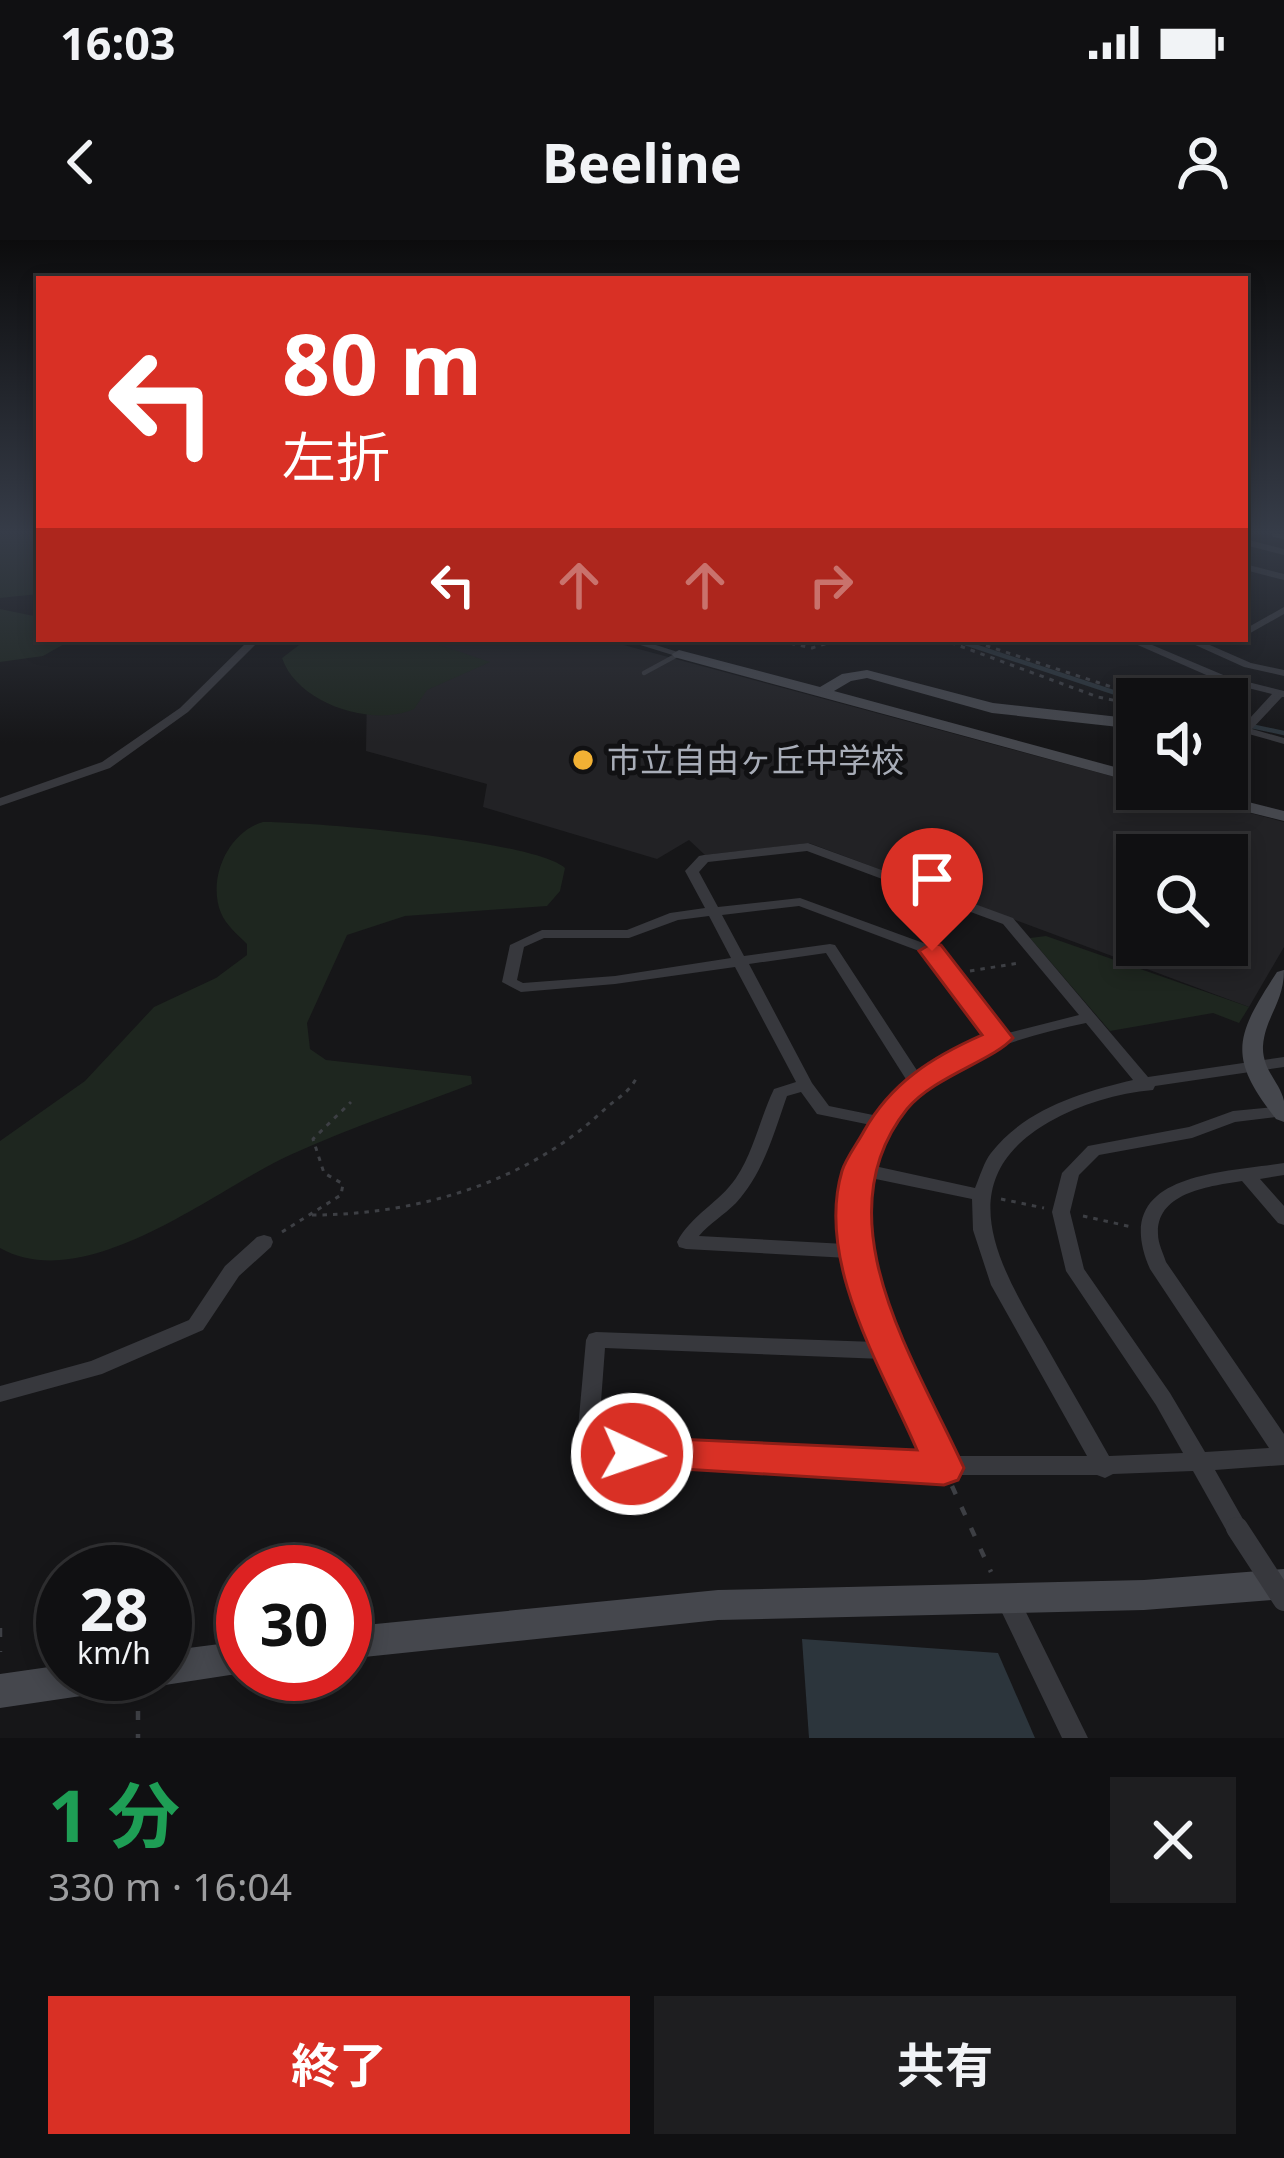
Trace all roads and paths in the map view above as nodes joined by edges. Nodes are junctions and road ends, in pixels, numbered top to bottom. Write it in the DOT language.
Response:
graph roads {
  1 [pos="1284,610"];
  2 [pos="1248,631"];
  3 [pos="253,642"];
  4 [pos="637,642"];
  5 [pos="784,642"];
  6 [pos="831,642"];
  7 [pos="949,642"];
  8 [pos="975,642"];
  9 [pos="1136,642"];
  10 [pos="1194,642"];
  11 [pos="1229,642"];
  12 [pos="1214,651"];
  13 [pos="679,654"];
  14 [pos="644,673"];
  15 [pos="1284,673"];
  16 [pos="1116,688"];
  17 [pos="821,693"];
  18 [pos="1282,694"];
  19 [pos="1116,701"];
  20 [pos="1116,722"];
  21 [pos="1248,724"];
  22 [pos="1248,736"];
  23 [pos="1284,741"];
  24 [pos="1116,772"];
  25 [pos="0,802"];
  26 [pos="1248,807"];
  27 [pos="1284,816"];
  28 [pos="709,911"];
  29 [pos="1040,959"];
  30 [pos="738,962"];
  31 [pos="950,974"];
  32 [pos="1284,976"];
  33 [pos="1090,1018"];
  34 [pos="999,1038"];
  35 [pos="1284,1062"];
  36 [pos="1252,1067"];
  37 [pos="637,1077"];
  38 [pos="916,1082"];
  39 [pos="806,1085"];
  40 [pos="1148,1086"];
  41 [pos="351,1102"];
  42 [pos="1283,1112"];
  43 [pos="881,1122"];
  44 [pos="859,1169"];
  45 [pos="1284,1169"];
  46 [pos="1247,1176"];
  47 [pos="981,1195"];
  48 [pos="312,1215"];
  49 [pos="1284,1218"];
  50 [pos="264,1242"];
  51 [pos="858,1252"];
  52 [pos="894,1351"];
  53 [pos="0,1394"];
  54 [pos="1284,1454"];
  55 [pos="1196,1463"];
  56 [pos="944,1468"];
  57 [pos="1105,1469"];
  58 [pos="1284,1584"];
  59 [pos="999,1585"];
  60 [pos="1284,1600"];
  61 [pos="0,1628"];
  62 [pos="372,1640"];
  63 [pos="0,1652"];
  64 [pos="36,1685"];
  65 [pos="0,1690"];
  66 [pos="137,1701"];
  67 [pos="138,1738"];
  68 [pos="1076,1738"];
  1 -- 2 [label="street"];
  3 -- 25 [label="street"];
  4 -- 13 [label="street"];
  5 -- 6 [label="path"];
  7 -- 19 [label="path"];
  8 -- 16 [label="path"];
  9 -- 18 [label="street"];
  10 -- 12 [label="street"];
  11 -- 12 [label="street"];
  12 -- 15 [label="street"];
  13 -- 14 [label="lane"];
  13 -- 17 [label="street"];
  17 -- 20 [label="street"];
  17 -- 24 [label="street"];
  18 -- 21 [label="street"];
  22 -- 23 [label="street"];
  26 -- 27 [label="street"];
  28 -- 29 [label="street"];
  28 -- 30 [label="street"];
  28 -- 30 [label="street"];
  28 -- 31 [label="street"];
  29 -- 31 [label="path"];
  29 -- 33 [label="street"];
  30 -- 38 [label="street"];
  30 -- 39 [label="street"];
  31 -- 34 [label="street"];
  32 -- 36 [label="street"];
  33 -- 34 [label="street"];
  33 -- 40 [label="street"];
  34 -- 38 [label="street"];
  35 -- 36 [label="street"];
  36 -- 40 [label="street"];
  36 -- 42 [label="street"];
  37 -- 48 [label="path"];
  38 -- 43 [label="street"];
  39 -- 43 [label="street"];
  39 -- 51 [label="street"];
  40 -- 47 [label="street"];
  41 -- 48 [label="path"];
  42 -- 55 [label="street"];
  43 -- 44 [label="street"];
  44 -- 47 [label="street"];
  44 -- 51 [label="street"];
  45 -- 46 [label="street"];
  46 -- 49 [label="street"];
  46 -- 54 [label="street"];
  47 -- 57 [label="street"];
  48 -- 50 [label="path"];
  50 -- 53 [label="street"];
  51 -- 52 [label="street"];
  52 -- 56 [label="street"];
  52 -- 56 [label="street"];
  54 -- 55 [label="street"];
  55 -- 57 [label="street"];
  55 -- 60 [label="street, bridge"];
  56 -- 57 [label="street"];
  56 -- 59 [label="path"];
  58 -- 59 [label="street"];
  59 -- 62 [label="street"];
  59 -- 68 [label="street"];
  61 -- 63 [label="path"];
  64 -- 65 [label="street"];
  66 -- 67 [label="path"];
}
